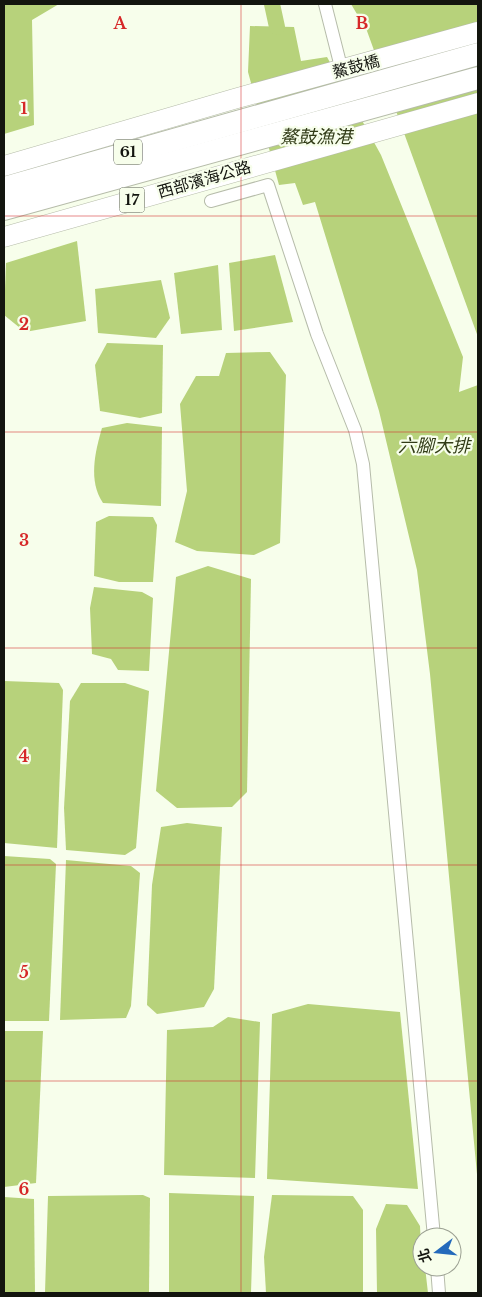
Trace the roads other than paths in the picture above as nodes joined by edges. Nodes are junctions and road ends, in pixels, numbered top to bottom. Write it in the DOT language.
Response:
graph roads {
  1 [pos="325,4"];
  2 [pos="478,32"];
  3 [pos="478,54"];
  4 [pos="342,70"];
  5 [pos="478,78"];
  6 [pos="478,103"];
  7 [pos="4,166"];
  8 [pos="4,188"];
  9 [pos="211,200"];
  10 [pos="4,209"];
  11 [pos="4,237"];
  12 [pos="433,1227"];
  13 [pos="438,1277"];
  14 [pos="439,1293"];
  1 -- 4 [label="street"];
  2 -- 4 [label="main road, 鰲鼓橋"];
  3 -- 8 [label="highway, 鰲鼓橋 / 61"];
  4 -- 7 [label="main road, 鰲鼓橋"];
  5 -- 10 [label="highway, 61"];
  6 -- 11 [label="main road, 西部濱海公路 / 17"];
  9 -- 12 [label="street"];
  13 -- 14 [label="street"];
}
